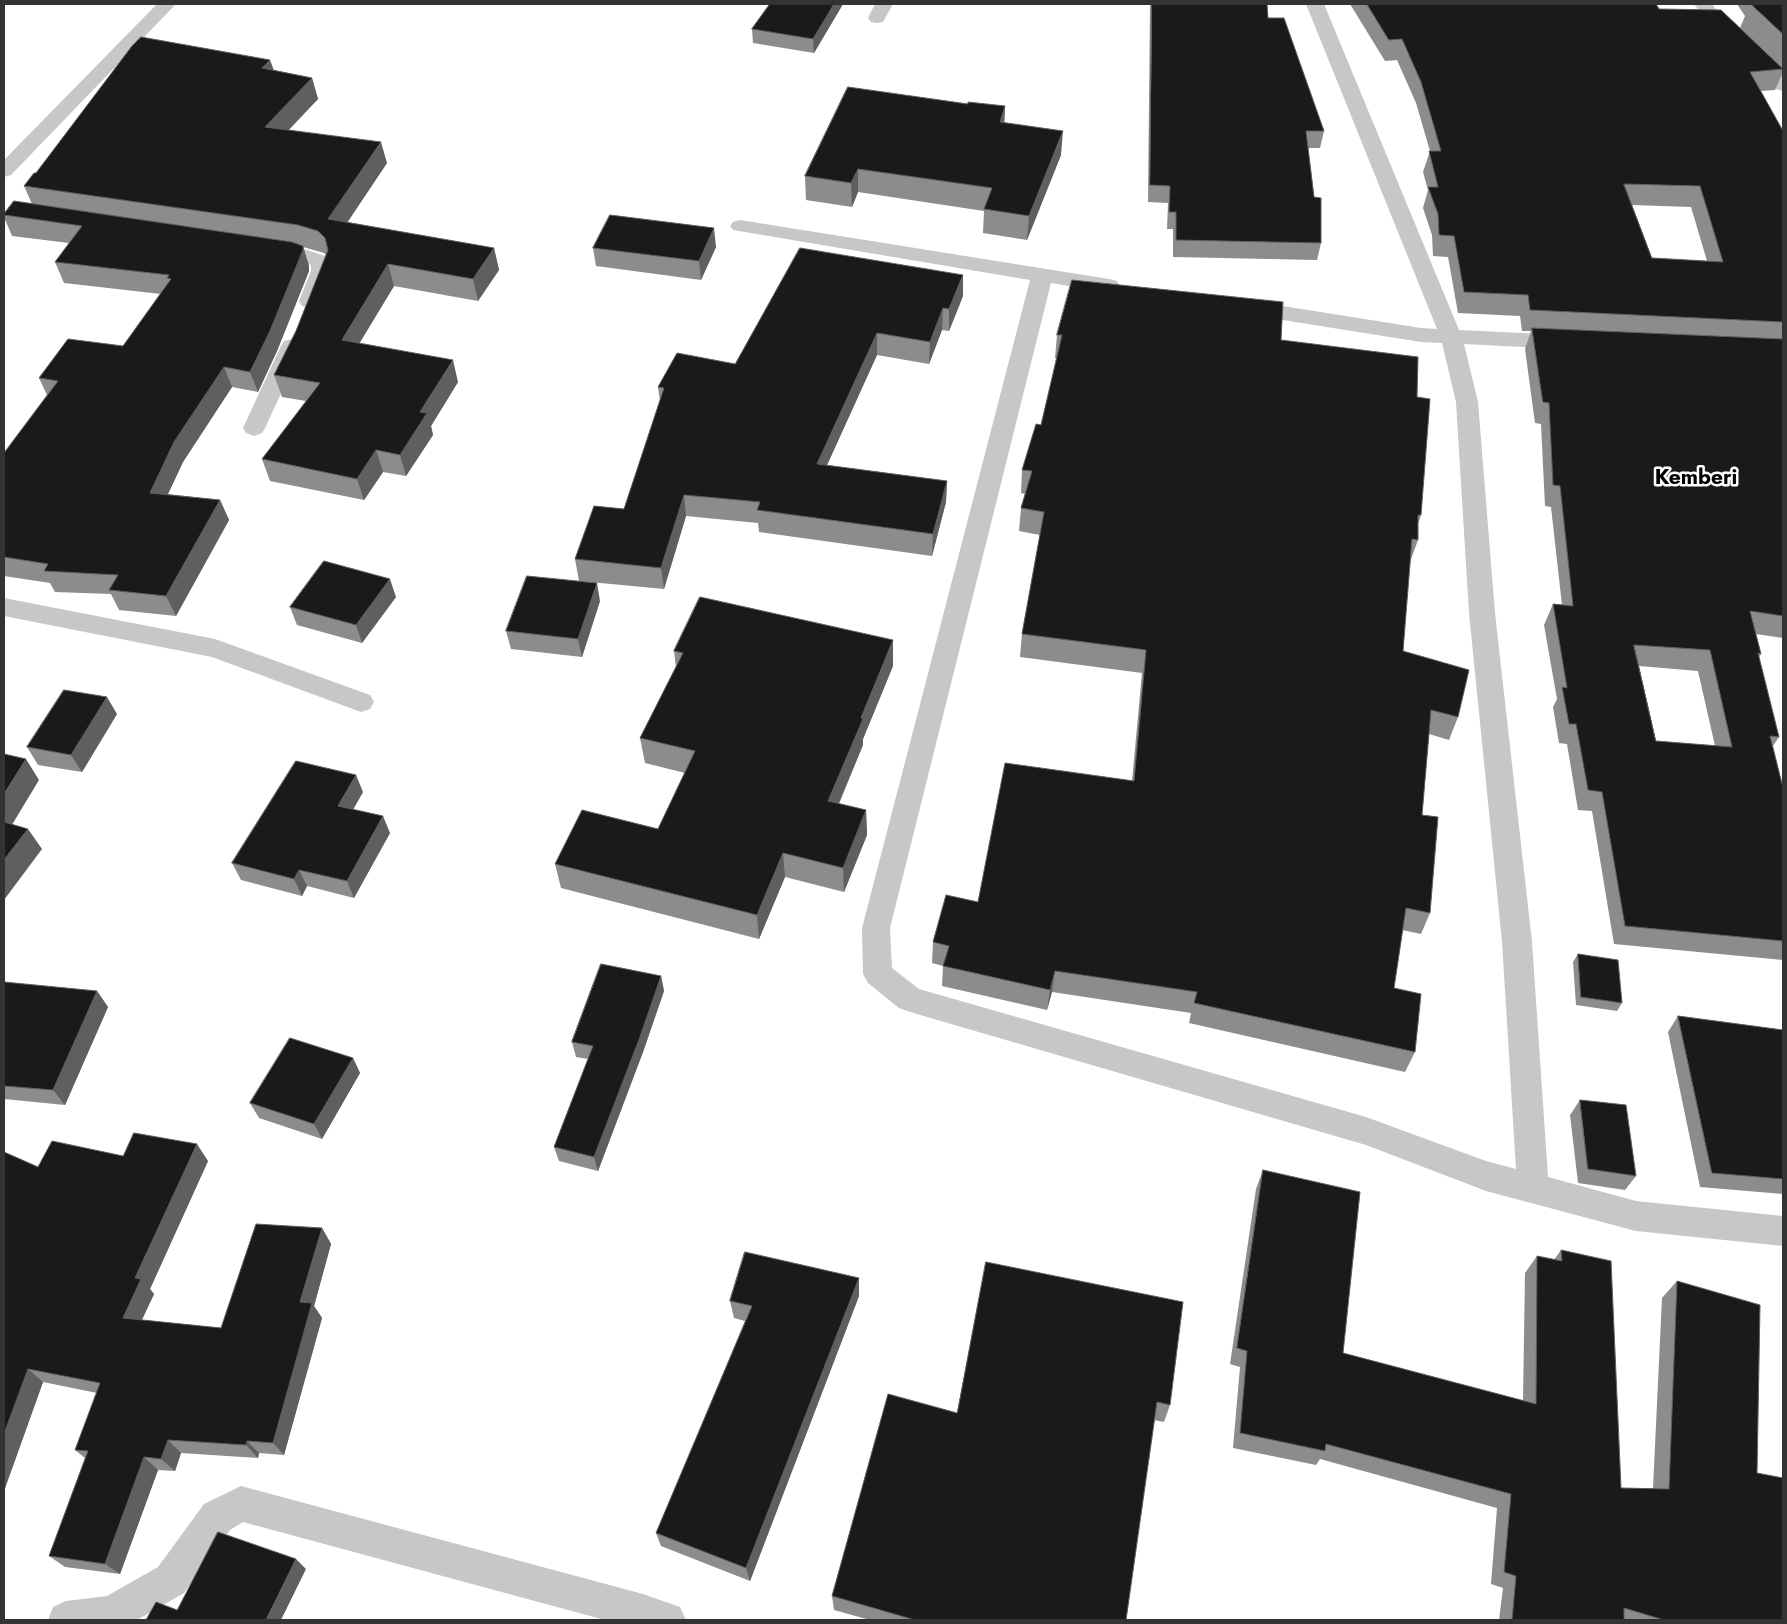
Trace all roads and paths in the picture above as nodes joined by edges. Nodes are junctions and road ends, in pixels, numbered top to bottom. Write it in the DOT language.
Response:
graph roads {
  1 [pos="167,4"];
  2 [pos="1315,4"];
  3 [pos="1703,4"];
  4 [pos="1783,85"];
  5 [pos="4,171"];
  6 [pos="740,226"];
  7 [pos="255,248"];
  8 [pos="1042,275"];
  9 [pos="1130,289"];
  10 [pos="1227,304"];
  11 [pos="1451,337"];
  12 [pos="1588,343"];
  13 [pos="254,428"];
  14 [pos="4,607"];
  15 [pos="361,702"];
  16 [pos="1532,1188"];
  17 [pos="1783,1231"];
  18 [pos="66,1620"];
  19 [pos="667,1620"];
  1 -- 5 [label="street"];
  2 -- 11 [label="street"];
  3 -- 4 [label="street"];
  6 -- 8 [label="street"];
  7 -- 13 [label="street"];
  8 -- 9 [label="street"];
  8 -- 16 [label="street"];
  10 -- 11 [label="street"];
  11 -- 12 [label="street"];
  11 -- 16 [label="street"];
  14 -- 15 [label="street"];
  16 -- 17 [label="street"];
  18 -- 19 [label="street"];
}
